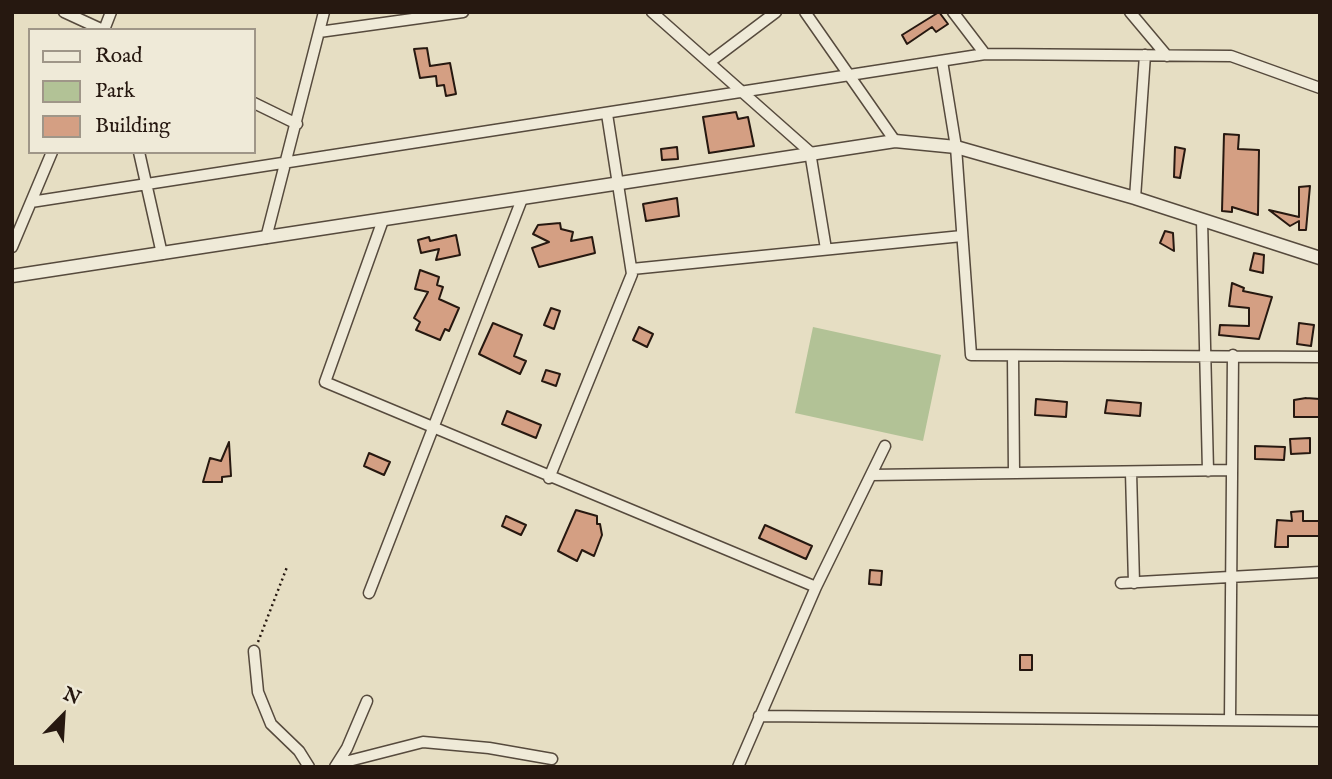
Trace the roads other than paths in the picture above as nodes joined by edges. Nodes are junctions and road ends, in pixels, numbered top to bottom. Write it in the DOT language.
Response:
graph roads {
  1 [pos="64,12"];
  2 [pos="324,12"];
  3 [pos="463,12"];
  4 [pos="652,12"];
  5 [pos="776,12"];
  6 [pos="805,12"];
  7 [pos="953,12"];
  8 [pos="1130,12"];
  9 [pos="447,13"];
  10 [pos="100,28"];
  11 [pos="319,32"];
  12 [pos="985,54"];
  13 [pos="1144,55"];
  14 [pos="1167,56"];
  15 [pos="711,61"];
  16 [pos="942,61"];
  17 [pos="848,76"];
  18 [pos="1320,89"];
  19 [pos="746,92"];
  20 [pos="256,104"];
  21 [pos="607,114"];
  22 [pos="298,124"];
  23 [pos="895,141"];
  24 [pos="956,147"];
  25 [pos="810,152"];
  26 [pos="51,154"];
  27 [pos="140,154"];
  28 [pos="287,164"];
  29 [pos="619,182"];
  30 [pos="148,185"];
  31 [pos="1135,198"];
  32 [pos="522,199"];
  33 [pos="31,202"];
  34 [pos="383,220"];
  35 [pos="1202,220"];
  36 [pos="962,236"];
  37 [pos="266,238"];
  38 [pos="12,247"];
  39 [pos="826,249"];
  40 [pos="162,254"];
  41 [pos="1320,258"];
  42 [pos="632,269"];
  43 [pos="12,276"];
  44 [pos="1205,354"];
  45 [pos="1233,355"];
  46 [pos="1013,356"];
  47 [pos="1320,357"];
  48 [pos="435,429"];
  49 [pos="885,446"];
  50 [pos="1232,470"];
  51 [pos="1208,471"];
  52 [pos="1131,472"];
  53 [pos="1014,473"];
  54 [pos="871,475"];
  55 [pos="549,478"];
  56 [pos="1320,572"];
  57 [pos="1229,577"];
  58 [pos="1122,583"];
  59 [pos="1134,583"];
  60 [pos="816,587"];
  61 [pos="369,593"];
  62 [pos="254,651"];
  63 [pos="367,702"];
  64 [pos="759,716"];
  65 [pos="1230,720"];
  66 [pos="1320,721"];
  67 [pos="552,759"];
  68 [pos="336,766"];
  69 [pos="309,767"];
  70 [pos="738,767"];
  1 -- 10 [label="street"];
  2 -- 11 [label="street"];
  3 -- 9 [label="street"];
  4 -- 15 [label="street"];
  5 -- 15 [label="street"];
  6 -- 17 [label="street"];
  7 -- 12 [label="street"];
  8 -- 14 [label="street"];
  9 -- 11 [label="street"];
  11 -- 22 [label="street"];
  12 -- 13 [label="street"];
  12 -- 16 [label="street"];
  13 -- 14 [label="street"];
  13 -- 31 [label="street"];
  14 -- 18 [label="street"];
  15 -- 19 [label="street"];
  16 -- 17 [label="street"];
  16 -- 24 [label="street"];
  17 -- 19 [label="street"];
  17 -- 23 [label="street"];
  19 -- 21 [label="street"];
  19 -- 25 [label="street"];
  20 -- 22 [label="street"];
  21 -- 28 [label="street"];
  21 -- 29 [label="street"];
  22 -- 28 [label="street"];
  23 -- 24 [label="street"];
  23 -- 25 [label="street"];
  24 -- 31 [label="street"];
  24 -- 36 [label="street"];
  25 -- 29 [label="street"];
  25 -- 39 [label="street"];
  26 -- 33 [label="street"];
  27 -- 30 [label="street"];
  28 -- 30 [label="street"];
  28 -- 37 [label="street"];
  29 -- 32 [label="street"];
  29 -- 42 [label="street"];
  30 -- 33 [label="street"];
  30 -- 40 [label="street"];
  31 -- 35 [label="street"];
  32 -- 34 [label="street"];
  32 -- 48 [label="street"];
  33 -- 38 [label="street"];
  34 -- 37 [label="street"];
  34 -- 48 [label="street"];
  35 -- 41 [label="street"];
  35 -- 44 [label="street"];
  36 -- 39 [label="street"];
  36 -- 46 [label="street"];
  37 -- 40 [label="street"];
  39 -- 42 [label="street"];
  40 -- 43 [label="street"];
  42 -- 55 [label="street"];
  44 -- 45 [label="street"];
  44 -- 46 [label="street"];
  44 -- 51 [label="street"];
  45 -- 47 [label="street"];
  45 -- 50 [label="street"];
  46 -- 53 [label="street"];
  48 -- 55 [label="street"];
  48 -- 61 [label="street"];
  49 -- 54 [label="street"];
  50 -- 51 [label="street"];
  50 -- 57 [label="street"];
  51 -- 52 [label="street"];
  52 -- 53 [label="street"];
  52 -- 59 [label="street"];
  53 -- 54 [label="street"];
  54 -- 60 [label="street"];
  55 -- 60 [label="street"];
  56 -- 57 [label="street"];
  57 -- 59 [label="street"];
  57 -- 65 [label="street"];
  58 -- 59 [label="street"];
  60 -- 64 [label="street"];
  62 -- 69 [label="street"];
  63 -- 68 [label="street"];
  64 -- 65 [label="street"];
  64 -- 70 [label="street"];
  65 -- 66 [label="street"];
  67 -- 68 [label="street"];
}
